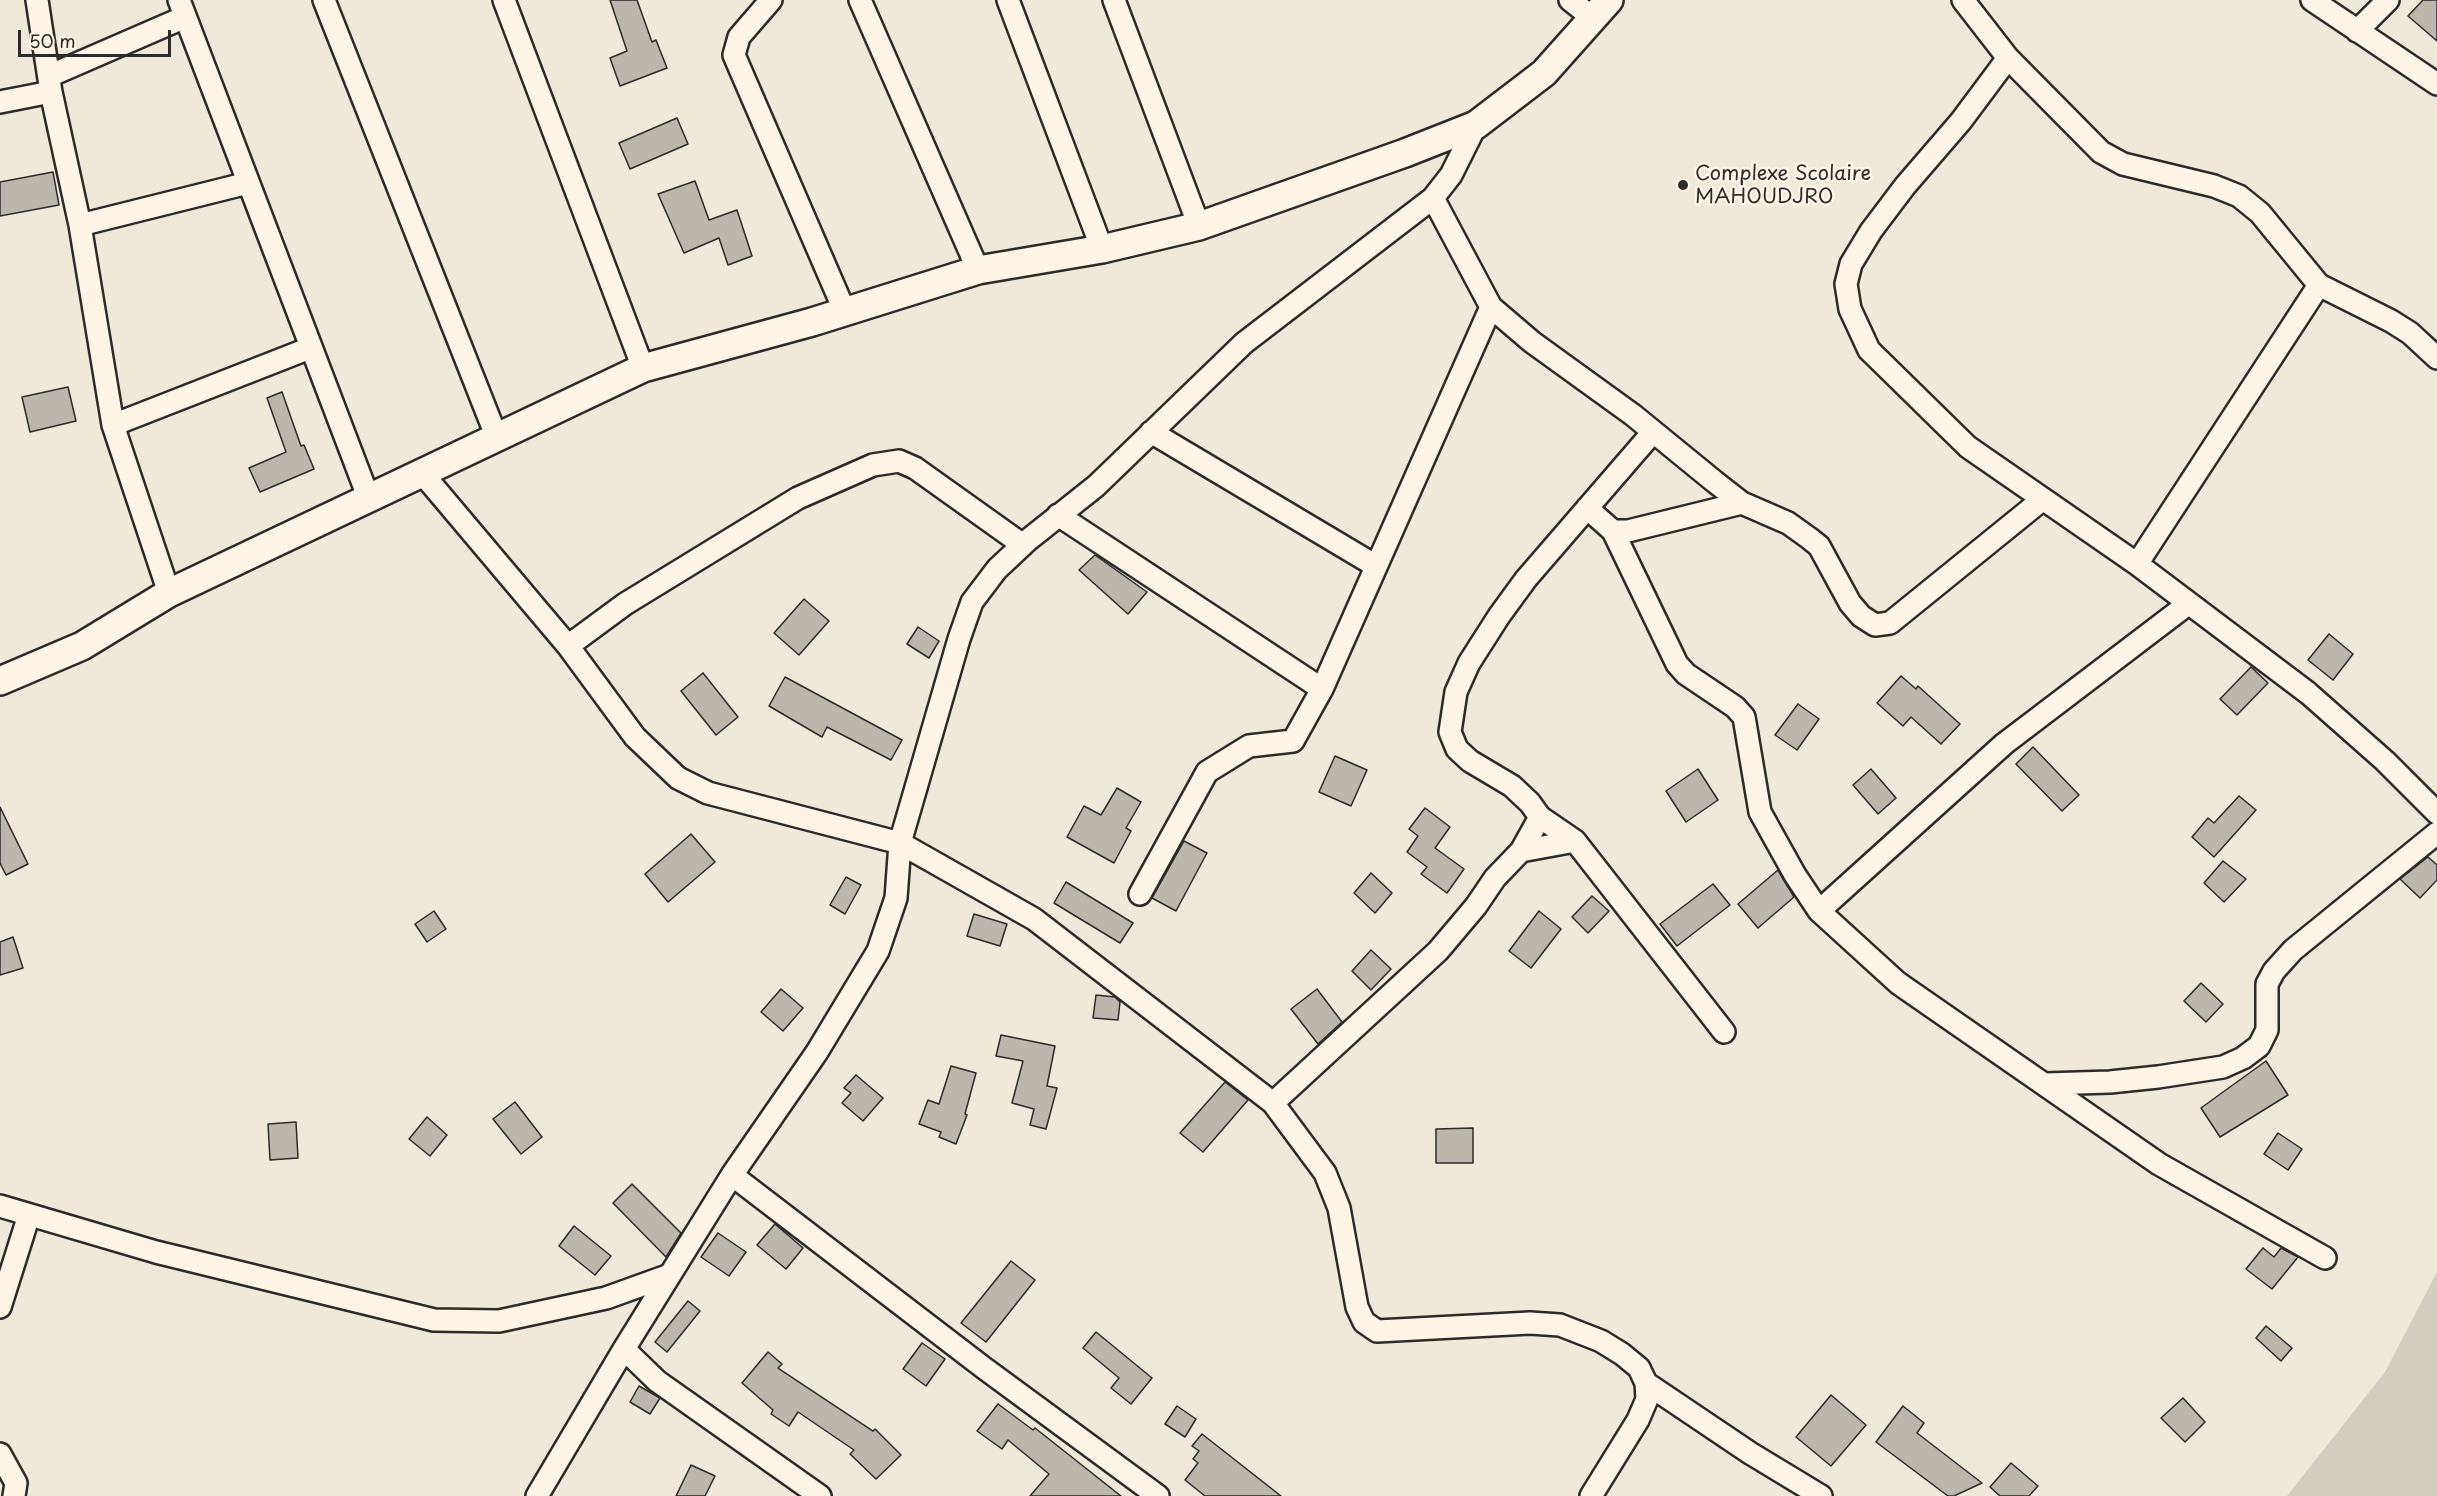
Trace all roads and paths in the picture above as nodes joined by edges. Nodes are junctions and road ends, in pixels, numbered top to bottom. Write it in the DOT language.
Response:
graph roads {
  1 [pos="37,0"];
  2 [pos="324,0"];
  3 [pos="504,0"];
  4 [pos="771,0"];
  5 [pos="860,0"];
  6 [pos="1008,0"];
  7 [pos="1114,0"];
  8 [pos="1570,0"];
  9 [pos="1963,0"];
  10 [pos="2312,0"];
  11 [pos="2388,0"];
  12 [pos="182,9"];
  13 [pos="1601,9"];
  14 [pos="2357,31"];
  15 [pos="2008,58"];
  16 [pos="50,84"];
  17 [pos="2437,84"];
  18 [pos="0,102"];
  19 [pos="1476,125"];
  20 [pos="248,183"];
  21 [pos="1432,198"];
  22 [pos="80,225"];
  23 [pos="1199,226"];
  24 [pos="1102,249"];
  25 [pos="978,270"];
  26 [pos="2319,285"];
  27 [pos="1491,307"];
  28 [pos="845,312"];
  29 [pos="310,348"];
  30 [pos="2437,358"];
  31 [pos="642,368"];
  32 [pos="113,424"];
  33 [pos="1151,432"];
  34 [pos="1653,432"];
  35 [pos="497,438"];
  36 [pos="422,473"];
  37 [pos="369,499"];
  38 [pos="2043,499"];
  39 [pos="1742,502"];
  40 [pos="1587,508"];
  41 [pos="1058,515"];
  42 [pos="1613,531"];
  43 [pos="1023,545"];
  44 [pos="2137,564"];
  45 [pos="1376,566"];
  46 [pos="169,593"];
  47 [pos="2188,604"];
  48 [pos="568,646"];
  49 [pos="0,681"];
  50 [pos="1322,689"];
  51 [pos="2437,813"];
  52 [pos="1540,817"];
  53 [pos="2437,833"];
  54 [pos="1575,841"];
  55 [pos="900,843"];
  56 [pos="1521,851"];
  57 [pos="1140,894"];
  58 [pos="1819,911"];
  59 [pos="1724,1032"];
  60 [pos="2045,1084"];
  61 [pos="1273,1103"];
  62 [pos="732,1175"];
  63 [pos="0,1206"];
  64 [pos="29,1215"];
  65 [pos="2325,1258"];
  66 [pos="670,1275"];
  67 [pos="0,1306"];
  68 [pos="624,1349"];
  69 [pos="1646,1383"];
  70 [pos="0,1454"];
  71 [pos="14,1496"];
  72 [pos="537,1496"];
  73 [pos="820,1496"];
  74 [pos="1158,1496"];
  75 [pos="1592,1496"];
  76 [pos="1821,1496"];
  1 -- 16 [label="street"];
  2 -- 35 [label="street"];
  3 -- 31 [label="street"];
  4 -- 28 [label="street"];
  5 -- 25 [label="street"];
  6 -- 24 [label="street"];
  7 -- 23 [label="street"];
  8 -- 13 [label="street"];
  9 -- 15 [label="street"];
  10 -- 14 [label="street"];
  11 -- 14 [label="street"];
  12 -- 16 [label="street"];
  12 -- 20 [label="street"];
  13 -- 19 [label="street"];
  14 -- 17 [label="street"];
  15 -- 26 [label="street"];
  15 -- 38 [label="street"];
  16 -- 18 [label="street"];
  16 -- 22 [label="street"];
  19 -- 21 [label="street"];
  19 -- 23 [label="street"];
  20 -- 22 [label="street"];
  20 -- 29 [label="street"];
  21 -- 27 [label="street"];
  21 -- 33 [label="street"];
  22 -- 32 [label="street"];
  23 -- 24 [label="street"];
  24 -- 25 [label="street"];
  25 -- 28 [label="street"];
  26 -- 30 [label="street"];
  26 -- 44 [label="street"];
  27 -- 34 [label="street"];
  27 -- 45 [label="street"];
  28 -- 31 [label="street"];
  29 -- 32 [label="street"];
  29 -- 37 [label="street"];
  31 -- 35 [label="street"];
  32 -- 46 [label="street"];
  33 -- 41 [label="street"];
  33 -- 45 [label="street"];
  34 -- 39 [label="street"];
  34 -- 40 [label="street"];
  35 -- 36 [label="street"];
  36 -- 37 [label="street"];
  36 -- 48 [label="street"];
  37 -- 46 [label="street"];
  38 -- 39 [label="street"];
  38 -- 44 [label="street"];
  39 -- 42 [label="street"];
  40 -- 42 [label="street"];
  40 -- 52 [label="street"];
  41 -- 43 [label="street"];
  41 -- 50 [label="street"];
  42 -- 58 [label="street"];
  43 -- 48 [label="street"];
  43 -- 55 [label="street"];
  44 -- 47 [label="street"];
  45 -- 50 [label="street"];
  46 -- 49 [label="street"];
  47 -- 51 [label="street"];
  47 -- 58 [label="street"];
  48 -- 55 [label="street"];
  50 -- 57 [label="street"];
  52 -- 54 [label="street"];
  52 -- 56 [label="street"];
  53 -- 60 [label="street"];
  54 -- 56 [label="street"];
  54 -- 59 [label="street"];
  55 -- 61 [label="street"];
  55 -- 62 [label="street"];
  56 -- 61 [label="street"];
  58 -- 60 [label="street"];
  60 -- 65 [label="street"];
  61 -- 69 [label="street"];
  62 -- 66 [label="street"];
  62 -- 74 [label="street"];
  63 -- 64 [label="street"];
  64 -- 66 [label="street"];
  64 -- 67 [label="street"];
  66 -- 68 [label="street"];
  68 -- 72 [label="street"];
  68 -- 73 [label="street"];
  69 -- 75 [label="street"];
  69 -- 76 [label="street"];
  70 -- 71 [label="street"];
}
